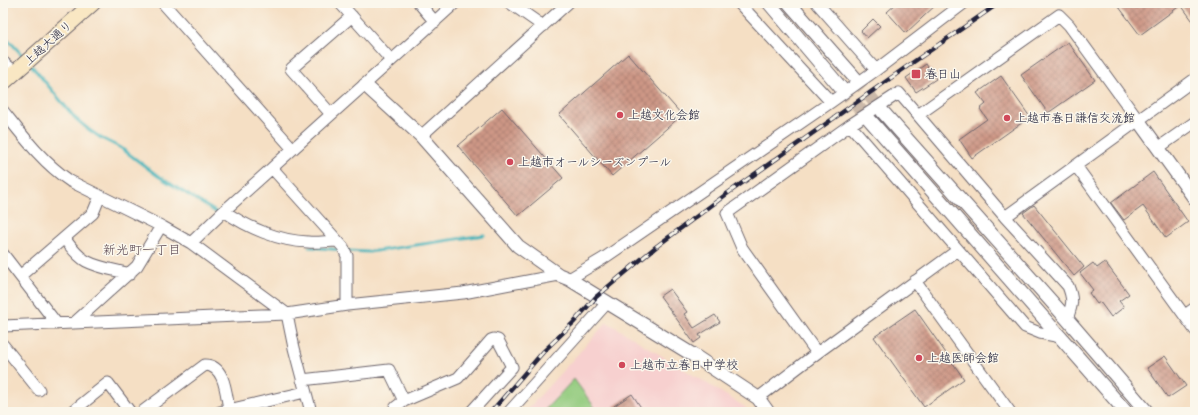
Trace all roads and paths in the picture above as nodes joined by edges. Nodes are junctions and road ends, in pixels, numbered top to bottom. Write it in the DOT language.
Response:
graph roads {
  1 [pos="93,3"];
  2 [pos="163,3"];
  3 [pos="340,3"];
  4 [pos="418,3"];
  5 [pos="456,3"];
  6 [pos="510,3"];
  7 [pos="568,3"];
  8 [pos="739,3"];
  9 [pos="769,3"];
  10 [pos="789,3"];
  11 [pos="816,3"];
  12 [pos="964,3"];
  13 [pos="352,16"];
  14 [pos="435,22"];
  15 [pos="543,26"];
  16 [pos="391,60"];
  17 [pos="3,62"];
  18 [pos="876,70"];
  19 [pos="16,72"];
  20 [pos="855,78"];
  21 [pos="1195,79"];
  22 [pos="3,83"];
  23 [pos="366,85"];
  24 [pos="842,88"];
  25 [pos="831,102"];
  26 [pos="3,111"];
  27 [pos="882,111"];
  28 [pos="331,114"];
  29 [pos="918,115"];
  30 [pos="869,118"];
  31 [pos="1138,120"];
  32 [pos="1195,122"];
  33 [pos="850,125"];
  34 [pos="421,136"];
  35 [pos="1158,148"];
  36 [pos="293,149"];
  37 [pos="1076,166"];
  38 [pos="272,168"];
  39 [pos="100,196"];
  40 [pos="1194,197"];
  41 [pos="224,212"];
  42 [pos="1006,217"];
  43 [pos="161,226"];
  44 [pos="64,238"];
  45 [pos="337,241"];
  46 [pos="191,243"];
  47 [pos="958,250"];
  48 [pos="3,254"];
  49 [pos="130,274"];
  50 [pos="20,276"];
  51 [pos="564,277"];
  52 [pos="915,281"];
  53 [pos="607,303"];
  54 [pos="347,306"];
  55 [pos="1195,308"];
  56 [pos="287,314"];
  57 [pos="1184,316"];
  58 [pos="1067,319"];
  59 [pos="74,323"];
  60 [pos="57,324"];
  61 [pos="3,326"];
  62 [pos="1195,330"];
  63 [pos="1061,337"];
  64 [pos="3,345"];
  65 [pos="817,353"];
  66 [pos="302,380"];
  67 [pos="39,390"];
  68 [pos="304,392"];
  69 [pos="758,398"];
  70 [pos="404,401"];
  71 [pos="225,410"];
  72 [pos="72,412"];
  73 [pos="130,412"];
  74 [pos="142,412"];
  75 [pos="311,412"];
  76 [pos="392,412"];
  77 [pos="471,412"];
  78 [pos="508,412"];
  79 [pos="768,412"];
  80 [pos="1010,412"];
  81 [pos="1126,412"];
  82 [pos="1147,412"];
  1 -- 19 [label="main road, 上越大通り"];
  2 -- 36 [label="street"];
  3 -- 13 [label="street"];
  4 -- 14 [label="street"];
  5 -- 14 [label="street"];
  6 -- 15 [label="street"];
  7 -- 15 [label="street"];
  8 -- 25 [label="street"];
  9 -- 24 [label="street"];
  10 -- 20 [label="street"];
  11 -- 18 [label="street"];
  12 -- 18 [label="street"];
  13 -- 16 [label="street"];
  13 -- 28 [label="street"];
  14 -- 16 [label="street"];
  15 -- 34 [label="street"];
  16 -- 23 [label="street"];
  17 -- 19 [label="street"];
  18 -- 25 [label="street"];
  19 -- 22 [label="main road, 上越大通り"];
  21 -- 31 [label="street"];
  23 -- 28 [label="street"];
  23 -- 34 [label="street"];
  25 -- 51 [label="street"];
  26 -- 39 [label="street"];
  27 -- 58 [label="street"];
  28 -- 36 [label="street"];
  29 -- 31 [label="street"];
  29 -- 33 [label="street"];
  29 -- 42 [label="street"];
  30 -- 63 [label="street"];
  31 -- 35 [label="street"];
  31 -- 37 [label="street"];
  32 -- 35 [label="street"];
  33 -- 47 [label="street"];
  33 -- 65 [label="street"];
  34 -- 51 [label="street"];
  35 -- 40 [label="street"];
  36 -- 38 [label="street"];
  37 -- 42 [label="street"];
  37 -- 57 [label="street"];
  38 -- 41 [label="street"];
  38 -- 45 [label="street"];
  39 -- 43 [label="street"];
  39 -- 44 [label="street"];
  41 -- 45 [label="street"];
  41 -- 46 [label="street"];
  42 -- 58 [label="street"];
  43 -- 46 [label="street"];
  43 -- 49 [label="street"];
  44 -- 49 [label="street"];
  44 -- 50 [label="street"];
  45 -- 54 [label="street"];
  46 -- 56 [label="street"];
  47 -- 52 [label="street"];
  47 -- 63 [label="street"];
  48 -- 50 [label="street"];
  49 -- 59 [label="street"];
  50 -- 60 [label="street"];
  51 -- 53 [label="street"];
  51 -- 54 [label="street"];
  52 -- 65 [label="street"];
  52 -- 80 [label="street"];
  53 -- 69 [label="street"];
  53 -- 78 [label="street"];
  54 -- 56 [label="street"];
  55 -- 57 [label="street"];
  56 -- 59 [label="street"];
  56 -- 66 [label="street"];
  57 -- 62 [label="street"];
  58 -- 82 [label="street"];
  59 -- 60 [label="street"];
  60 -- 61 [label="street"];
  63 -- 81 [label="street"];
  64 -- 67 [label="street"];
  65 -- 69 [label="street"];
  66 -- 68 [label="street"];
  66 -- 70 [label="street"];
  68 -- 71 [label="street"];
  68 -- 75 [label="street"];
  69 -- 79 [label="street"];
  70 -- 76 [label="street"];
  70 -- 77 [label="street"];
  71 -- 74 [label="street"];
  72 -- 73 [label="street"];
}
